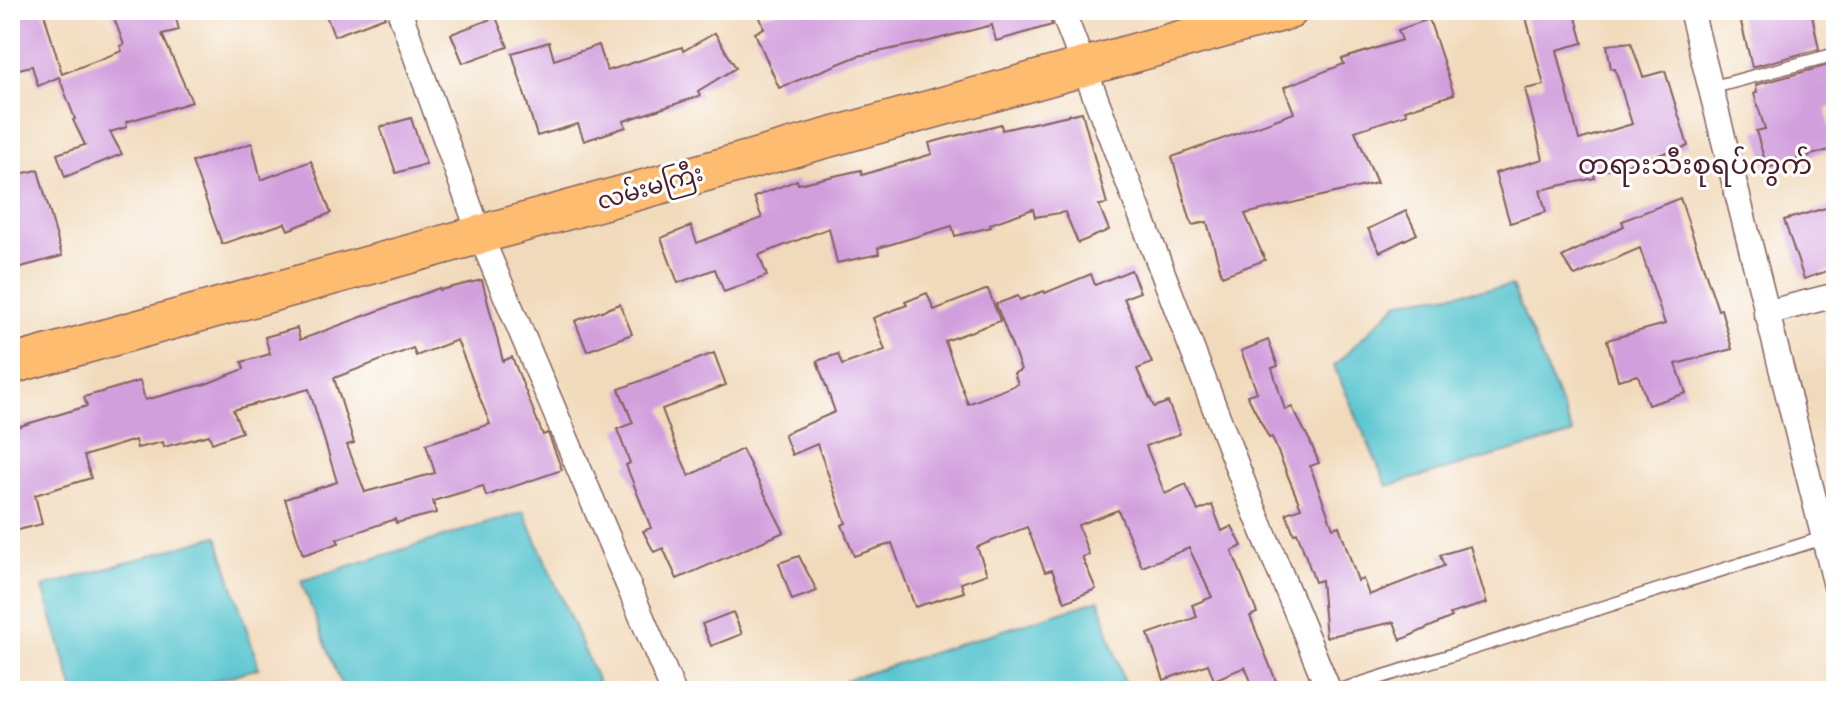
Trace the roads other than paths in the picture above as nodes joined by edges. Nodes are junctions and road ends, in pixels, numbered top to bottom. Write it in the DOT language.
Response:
graph roads {
  1 [pos="399,10"];
  2 [pos="1062,10"];
  3 [pos="1289,10"];
  4 [pos="1691,10"];
  5 [pos="1836,54"];
  6 [pos="1083,67"];
  7 [pos="1710,88"];
  8 [pos="480,235"];
  9 [pos="1836,295"];
  10 [pos="1766,313"];
  11 [pos="10,365"];
  12 [pos="1829,536"];
  13 [pos="1836,586"];
  14 [pos="673,691"];
  15 [pos="1329,691"];
  16 [pos="1337,691"];
  1 -- 8 [label="street"];
  2 -- 6 [label="street"];
  3 -- 6 [label="main road, လမ်းမကြီး"];
  4 -- 7 [label="street"];
  5 -- 7 [label="lane"];
  6 -- 8 [label="main road, လမ်းမကြီး"];
  6 -- 15 [label="street"];
  7 -- 10 [label="street"];
  8 -- 11 [label="main road, လမ်းမကြီး"];
  8 -- 14 [label="street"];
  9 -- 10 [label="street"];
  10 -- 12 [label="street"];
  12 -- 13 [label="street"];
  12 -- 16 [label="lane"];
}
